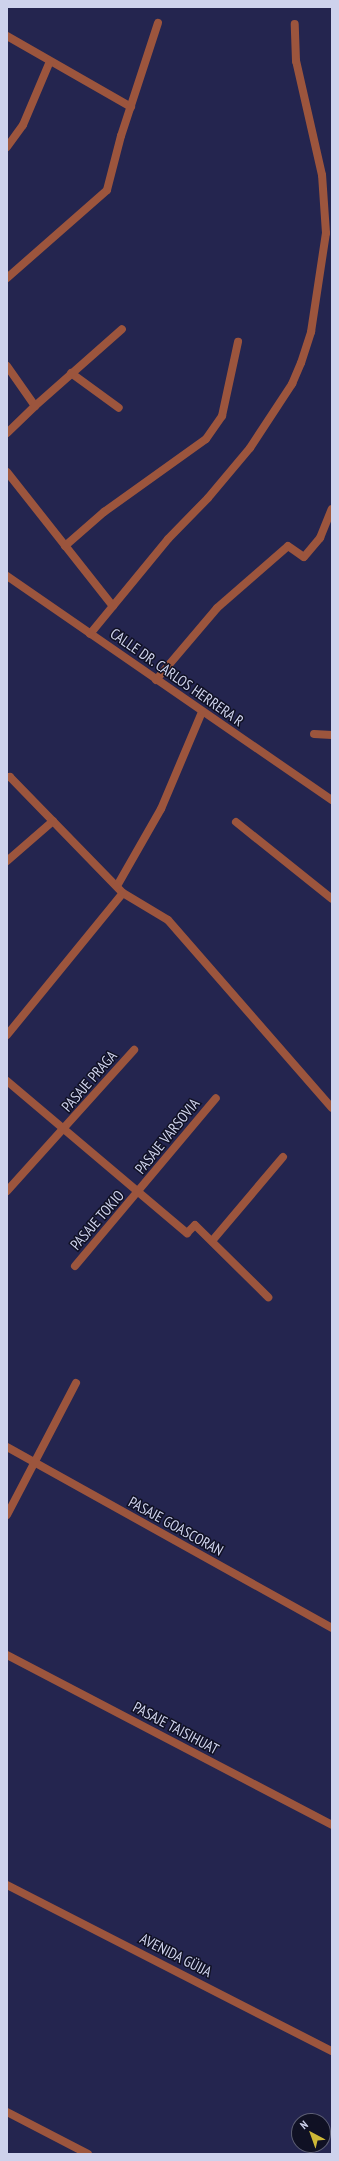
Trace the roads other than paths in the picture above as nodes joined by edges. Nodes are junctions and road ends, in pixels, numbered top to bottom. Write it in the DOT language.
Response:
graph roads {
  1 [pos="158,23"];
  2 [pos="295,24"];
  3 [pos="7,36"];
  4 [pos="50,61"];
  5 [pos="131,106"];
  6 [pos="7,147"];
  7 [pos="7,278"];
  8 [pos="122,329"];
  9 [pos="238,342"];
  10 [pos="7,366"];
  11 [pos="71,373"];
  12 [pos="36,406"];
  13 [pos="119,408"];
  14 [pos="7,433"];
  15 [pos="7,472"];
  16 [pos="332,509"];
  17 [pos="65,546"];
  18 [pos="7,576"];
  19 [pos="113,606"];
  20 [pos="90,634"];
  21 [pos="156,680"];
  22 [pos="202,712"];
  23 [pos="314,734"];
  24 [pos="332,735"];
  25 [pos="7,777"];
  26 [pos="332,800"];
  27 [pos="53,821"];
  28 [pos="236,822"];
  29 [pos="7,861"];
  30 [pos="117,886"];
  31 [pos="123,892"];
  32 [pos="332,899"];
  33 [pos="7,1035"];
  34 [pos="134,1050"];
  35 [pos="7,1081"];
  36 [pos="216,1098"];
  37 [pos="332,1108"];
  38 [pos="65,1130"];
  39 [pos="283,1157"];
  40 [pos="7,1192"];
  41 [pos="139,1192"];
  42 [pos="212,1241"];
  43 [pos="75,1266"];
  44 [pos="268,1298"];
  45 [pos="76,1383"];
  46 [pos="7,1447"];
  47 [pos="35,1463"];
  48 [pos="7,1515"];
  49 [pos="332,1628"];
  50 [pos="7,1655"];
  51 [pos="332,1825"];
  52 [pos="7,1885"];
  53 [pos="332,2051"];
  54 [pos="7,2112"];
  55 [pos="88,2154"];
  1 -- 5 [label="street"];
  2 -- 19 [label="street"];
  3 -- 4 [label="street"];
  4 -- 5 [label="street"];
  4 -- 6 [label="street"];
  5 -- 7 [label="street"];
  8 -- 11 [label="street"];
  9 -- 17 [label="street"];
  10 -- 12 [label="street"];
  11 -- 12 [label="street"];
  11 -- 13 [label="street"];
  12 -- 14 [label="street"];
  15 -- 17 [label="street"];
  16 -- 21 [label="street"];
  17 -- 19 [label="street"];
  18 -- 20 [label="street, CALLE DR. CARLOS HERRERA R"];
  19 -- 20 [label="street"];
  20 -- 21 [label="street, CALLE DR. CARLOS HERRERA R"];
  21 -- 22 [label="street, CALLE DR. CARLOS HERRERA R"];
  22 -- 26 [label="street, CALLE DR. CARLOS HERRERA R"];
  22 -- 30 [label="street"];
  23 -- 24 [label="street"];
  25 -- 27 [label="street"];
  27 -- 29 [label="street"];
  27 -- 30 [label="street"];
  28 -- 32 [label="street"];
  30 -- 31 [label="street"];
  31 -- 33 [label="street"];
  31 -- 37 [label="street"];
  34 -- 38 [label="street, PASAJE PRAGA"];
  35 -- 38 [label="street"];
  36 -- 41 [label="street, PASAJE VARSOVIA"];
  38 -- 40 [label="street, PASAJE PRAGA"];
  38 -- 41 [label="street"];
  39 -- 42 [label="street"];
  41 -- 42 [label="street"];
  41 -- 43 [label="street, PASAJE TOKIO"];
  42 -- 44 [label="street"];
  45 -- 47 [label="street"];
  46 -- 47 [label="street, PASAJE GOASCORAN"];
  47 -- 48 [label="street"];
  47 -- 49 [label="street, PASAJE GOASCORAN"];
  50 -- 51 [label="street, PASAJE TAISIHUAT"];
  52 -- 53 [label="street, AVENIDA GÜIJA"];
  54 -- 55 [label="street"];
}
